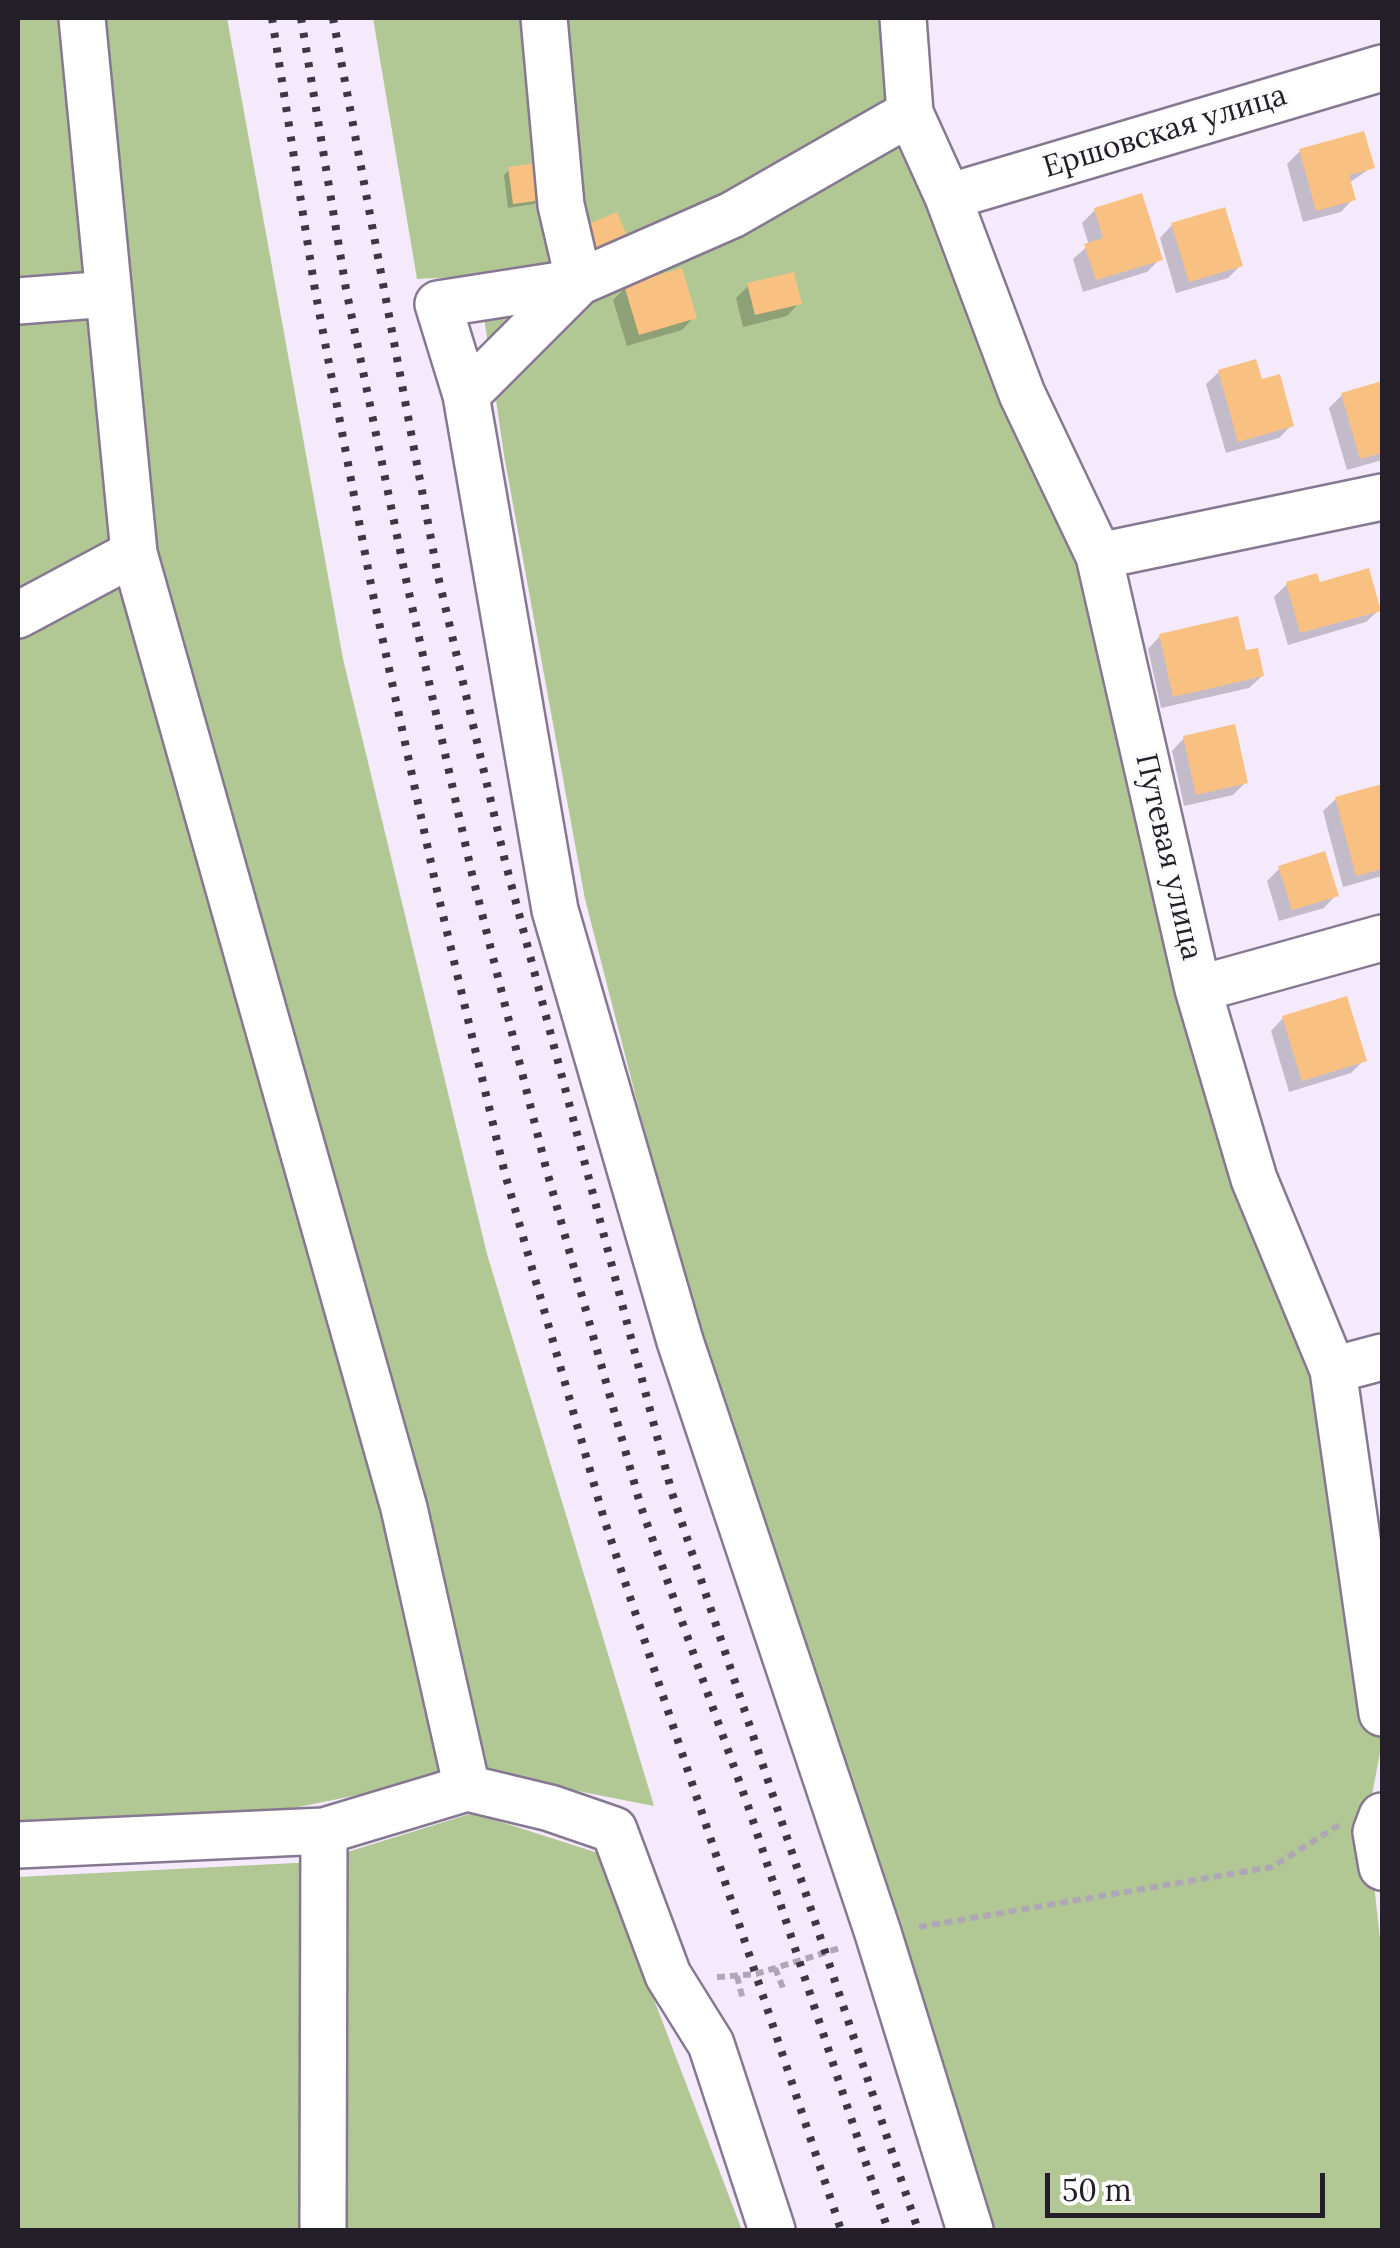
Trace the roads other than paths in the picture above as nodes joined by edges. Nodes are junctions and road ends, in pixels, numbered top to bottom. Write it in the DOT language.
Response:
graph roads {
  1 [pos="82,18"];
  2 [pos="544,18"];
  3 [pos="903,18"];
  4 [pos="1382,68"];
  5 [pos="910,113"];
  6 [pos="948,197"];
  7 [pos="579,282"];
  8 [pos="109,294"];
  9 [pos="18,301"];
  10 [pos="466,395"];
  11 [pos="1382,497"];
  12 [pos="134,552"];
  13 [pos="1099,556"];
  14 [pos="18,615"];
  15 [pos="1382,938"];
  16 [pos="1198,990"];
  17 [pos="1382,1357"];
  18 [pos="1333,1370"];
  19 [pos="1382,1713"];
  20 [pos="467,1788"];
  21 [pos="1367,1817"];
  22 [pos="324,1830"];
  23 [pos="18,1845"];
  24 [pos="1382,1867"];
  25 [pos="323,2230"];
  26 [pos="772,2230"];
  27 [pos="970,2230"];
  1 -- 8 [label="street"];
  2 -- 7 [label="street"];
  3 -- 5 [label="street, Путевая улица"];
  4 -- 6 [label="street, Ершовская улица"];
  5 -- 6 [label="street, Путевая улица"];
  5 -- 7 [label="street"];
  6 -- 13 [label="street, Путевая улица"];
  7 -- 10 [label="street"];
  7 -- 10 [label="street"];
  8 -- 9 [label="street"];
  8 -- 12 [label="street"];
  10 -- 27 [label="street"];
  11 -- 13 [label="street"];
  12 -- 14 [label="street"];
  12 -- 20 [label="street"];
  13 -- 16 [label="street, Путевая улица"];
  15 -- 16 [label="street"];
  16 -- 18 [label="street, Путевая улица"];
  17 -- 18 [label="street"];
  18 -- 19 [label="street, Путевая улица"];
  20 -- 22 [label="street"];
  20 -- 26 [label="street"];
  21 -- 24 [label="street"];
  22 -- 23 [label="street"];
  22 -- 25 [label="street"];
}
